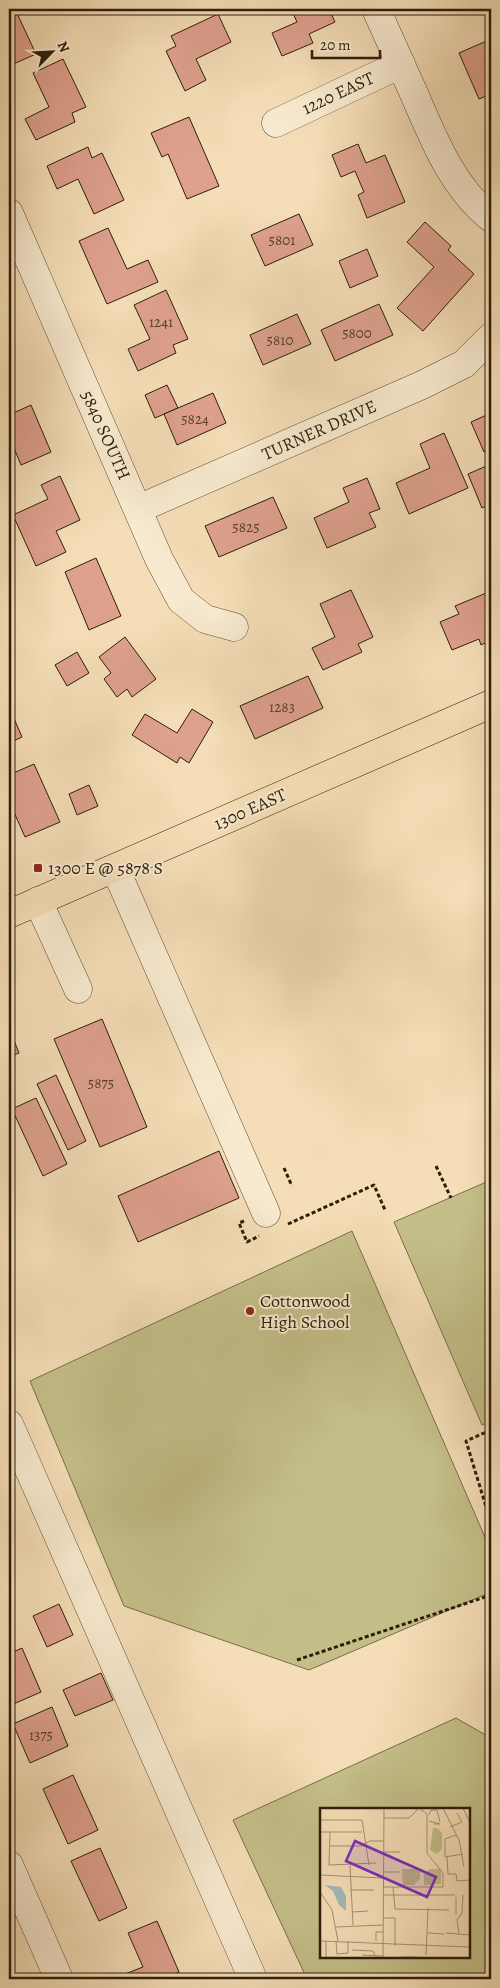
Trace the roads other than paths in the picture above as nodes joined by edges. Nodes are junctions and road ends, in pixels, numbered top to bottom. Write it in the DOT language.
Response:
graph roads {
  1 [pos="376,9"];
  2 [pos="401,64"];
  3 [pos="276,122"];
  4 [pos="9,213"];
  5 [pos="491,218"];
  6 [pos="491,337"];
  7 [pos="138,509"];
  8 [pos="234,628"];
  9 [pos="491,704"];
  10 [pos="115,868"];
  11 [pos="38,901"];
  12 [pos="9,914"];
  13 [pos="78,989"];
  14 [pos="265,1223"];
  15 [pos="9,1424"];
  16 [pos="9,1865"];
  17 [pos="59,1979"];
  18 [pos="253,1979"];
  1 -- 2 [label="street"];
  2 -- 3 [label="street, 1220 EAST"];
  2 -- 5 [label="street"];
  4 -- 7 [label="street, 5840 SOUTH"];
  6 -- 7 [label="street, TURNER DRIVE"];
  7 -- 8 [label="street, 5840 SOUTH"];
  9 -- 10 [label="main road, 1300 EAST"];
  10 -- 11 [label="main road, 1300 EAST"];
  10 -- 14 [label="street"];
  11 -- 12 [label="main road, 1300 EAST"];
  11 -- 13 [label="street"];
  15 -- 18 [label="street"];
  16 -- 17 [label="street"];
}
